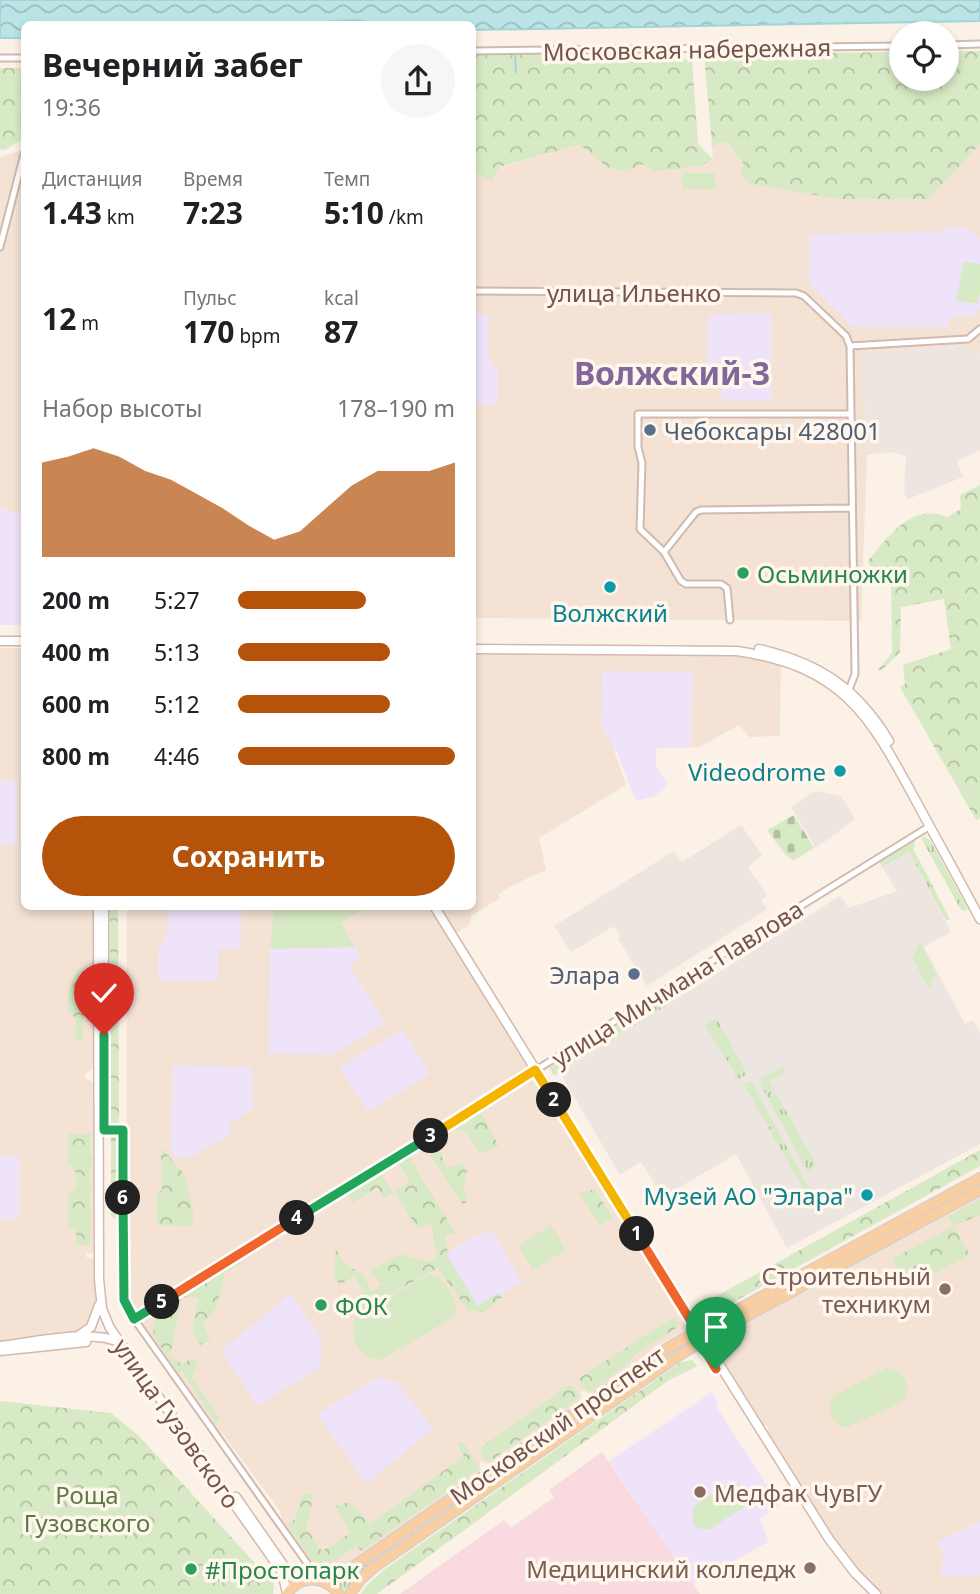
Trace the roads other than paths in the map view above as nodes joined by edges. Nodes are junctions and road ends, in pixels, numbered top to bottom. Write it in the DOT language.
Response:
graph roads {
  1 [pos="980,44"];
  2 [pos="959,45"];
  3 [pos="889,46"];
  4 [pos="476,51"];
  5 [pos="0,58"];
  6 [pos="21,58"];
  7 [pos="21,166"];
  8 [pos="0,247"];
  9 [pos="476,291"];
  10 [pos="980,329"];
  11 [pos="850,346"];
  12 [pos="850,414"];
  13 [pos="852,509"];
  14 [pos="664,552"];
  15 [pos="730,620"];
  16 [pos="0,644"];
  17 [pos="21,644"];
  18 [pos="476,647"];
  19 [pos="847,692"];
  20 [pos="931,824"];
  21 [pos="978,909"];
  22 [pos="98,910"];
  23 [pos="104,910"];
  24 [pos="436,910"];
  25 [pos="980,919"];
  26 [pos="101,934"];
  27 [pos="535,1070"];
  28 [pos="101,1130"];
  29 [pos="980,1178"];
  30 [pos="980,1190"];
  31 [pos="101,1255"];
  32 [pos="100,1299"];
  33 [pos="134,1319"];
  34 [pos="112,1326"];
  35 [pos="697,1331"];
  36 [pos="76,1337"];
  37 [pos="99,1337"];
  38 [pos="65,1341"];
  39 [pos="702,1341"];
  40 [pos="53,1342"];
  41 [pos="88,1342"];
  42 [pos="121,1343"];
  43 [pos="0,1346"];
  44 [pos="129,1350"];
  45 [pos="0,1352"];
  46 [pos="316,1580"];
  47 [pos="860,1583"];
  48 [pos="287,1594"];
  49 [pos="339,1594"];
  50 [pos="350,1594"];
  51 [pos="868,1594"];
  52 [pos="876,1594"];
  1 -- 2 [label="street"];
  3 -- 4 [label="street, Московская набережная"];
  5 -- 6 [label="street"];
  7 -- 8 [label="street"];
  9 -- 11 [label="street, улица Ильенко"];
  10 -- 11 [label="street"];
  11 -- 12 [label="street"];
  12 -- 13 [label="street"];
  12 -- 14 [label="street"];
  13 -- 14 [label="street"];
  13 -- 19 [label="street"];
  14 -- 15 [label="street"];
  16 -- 17 [label="main road"];
  18 -- 19 [label="main road"];
  19 -- 20 [label="main road"];
  20 -- 21 [label="main road"];
  20 -- 27 [label="street, улица Мичмана Павлова"];
  21 -- 25 [label="main road"];
  22 -- 26 [label="main road, улица Гузовского"];
  23 -- 26 [label="main road, улица Гузовского"];
  24 -- 27 [label="main road"];
  26 -- 28 [label="main road, улица Гузовского"];
  27 -- 33 [label="street, улица Мичмана Павлова"];
  27 -- 35 [label="main road"];
  28 -- 31 [label="main road, улица Гузовского"];
  28 -- 33 [label="street"];
  29 -- 35 [label="main road, Московский проспект"];
  30 -- 39 [label="main road, Московский проспект"];
  31 -- 32 [label="main road, улица Гузовского"];
  31 -- 34 [label="main road, улица Гузовского"];
  32 -- 34 [label="main road, улица Гузовского"];
  32 -- 36 [label="main road"];
  33 -- 46 [label="street"];
  34 -- 37 [label="main road"];
  34 -- 42 [label="main road, улица Гузовского"];
  34 -- 44 [label="main road, улица Гузовского"];
  35 -- 39 [label="main road"];
  35 -- 46 [label="main road, Московский проспект"];
  36 -- 37 [label="main road"];
  36 -- 38 [label="main road"];
  37 -- 41 [label="main road"];
  37 -- 42 [label="main road"];
  38 -- 40 [label="main road"];
  38 -- 41 [label="main road"];
  39 -- 47 [label="main road"];
  39 -- 50 [label="main road, Московский проспект"];
  40 -- 43 [label="main road"];
  40 -- 45 [label="main road"];
  41 -- 44 [label="main road"];
  42 -- 44 [label="main road"];
  44 -- 46 [label="main road, улица Гузовского"];
  44 -- 48 [label="main road, улица Гузовского"];
  46 -- 48 [label="main road, Московский проспект"];
  46 -- 49 [label="main road"];
  47 -- 51 [label="main road"];
  47 -- 52 [label="main road"];
}
